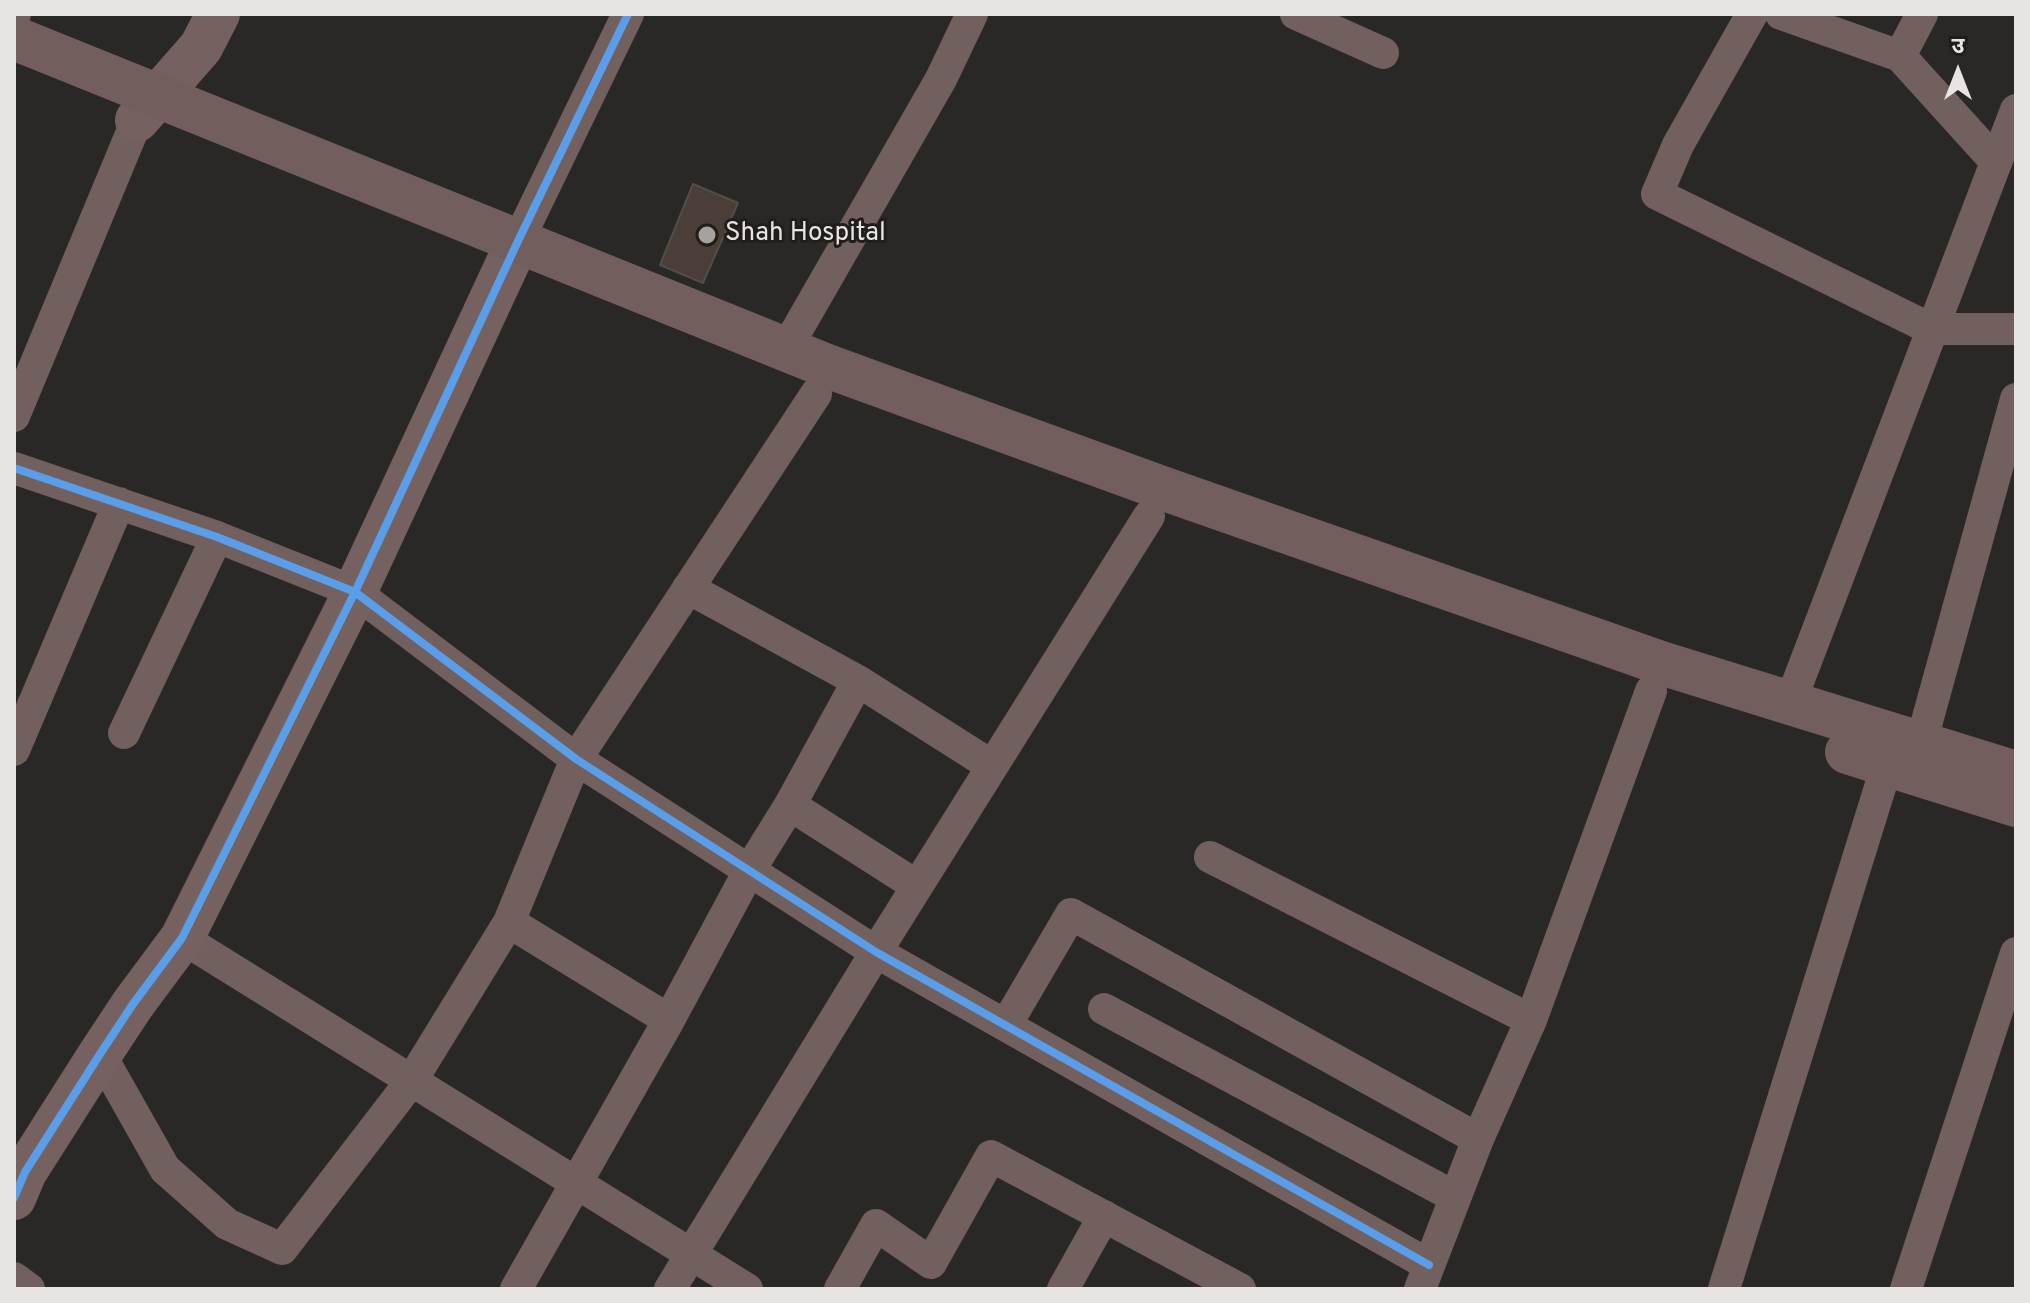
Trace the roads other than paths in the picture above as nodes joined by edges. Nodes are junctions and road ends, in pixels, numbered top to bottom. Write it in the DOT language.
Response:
graph roads {
  1 [pos="218,14"];
  2 [pos="628,14"];
  3 [pos="972,14"];
  4 [pos="1296,14"];
  5 [pos="1752,14"];
  6 [pos="1781,14"];
  7 [pos="1922,14"];
  8 [pos="14,38"];
  9 [pos="1383,53"];
  10 [pos="1900,56"];
  11 [pos="14,71"];
  12 [pos="147,107"];
  13 [pos="2016,110"];
  14 [pos="1996,162"];
  15 [pos="512,255"];
  16 [pos="1931,329"];
  17 [pos="2016,329"];
  18 [pos="786,349"];
  19 [pos="816,394"];
  20 [pos="2016,399"];
  21 [pos="14,416"];
  22 [pos="14,468"];
  23 [pos="119,503"];
  24 [pos="1149,516"];
  25 [pos="217,537"];
  26 [pos="688,588"];
  27 [pos="355,592"];
  28 [pos="858,681"];
  29 [pos="1651,691"];
  30 [pos="1790,703"];
  31 [pos="124,733"];
  32 [pos="14,750"];
  33 [pos="1904,754"];
  34 [pos="576,759"];
  35 [pos="992,766"];
  36 [pos="2016,773"];
  37 [pos="790,805"];
  38 [pos="2016,805"];
  39 [pos="1210,857"];
  40 [pos="749,871"];
  41 [pos="917,886"];
  42 [pos="509,922"];
  43 [pos="182,938"];
  44 [pos="876,952"];
  45 [pos="2016,953"];
  46 [pos="1104,1009"];
  47 [pos="669,1020"];
  48 [pos="1531,1020"];
  49 [pos="1006,1025"];
  50 [pos="100,1054"];
  51 [pos="412,1080"];
  52 [pos="1478,1139"];
  53 [pos="577,1182"];
  54 [pos="1455,1197"];
  55 [pos="14,1198"];
  56 [pos="1104,1216"];
  57 [pos="691,1253"];
  58 [pos="1425,1277"];
  59 [pos="14,1278"];
  60 [pos="29,1289"];
  61 [pos="516,1289"];
  62 [pos="670,1289"];
  63 [pos="747,1289"];
  64 [pos="840,1289"];
  65 [pos="1063,1289"];
  66 [pos="1240,1289"];
  67 [pos="1724,1289"];
  68 [pos="1906,1289"];
  1 -- 12 [label="street"];
  2 -- 15 [label="street"];
  3 -- 18 [label="street"];
  4 -- 9 [label="street"];
  5 -- 16 [label="street"];
  6 -- 10 [label="street"];
  7 -- 10 [label="street"];
  8 -- 12 [label="main road"];
  10 -- 14 [label="street"];
  11 -- 12 [label="main road"];
  12 -- 15 [label="main road"];
  12 -- 21 [label="street"];
  13 -- 14 [label="street"];
  14 -- 16 [label="street"];
  15 -- 18 [label="main road"];
  15 -- 19 [label="main road"];
  15 -- 27 [label="street"];
  16 -- 17 [label="street"];
  16 -- 30 [label="street"];
  18 -- 30 [label="main road"];
  19 -- 24 [label="main road"];
  19 -- 26 [label="street"];
  20 -- 33 [label="street"];
  22 -- 23 [label="street"];
  23 -- 25 [label="street"];
  23 -- 32 [label="street"];
  24 -- 29 [label="main road"];
  24 -- 35 [label="street"];
  25 -- 27 [label="street"];
  25 -- 31 [label="street"];
  26 -- 28 [label="street"];
  26 -- 34 [label="street"];
  27 -- 34 [label="street"];
  27 -- 43 [label="street"];
  28 -- 35 [label="street"];
  28 -- 37 [label="street"];
  29 -- 33 [label="main road"];
  29 -- 48 [label="street"];
  30 -- 33 [label="main road"];
  33 -- 36 [label="main road"];
  33 -- 38 [label="main road"];
  33 -- 67 [label="street"];
  34 -- 40 [label="street"];
  34 -- 42 [label="street"];
  35 -- 41 [label="street"];
  37 -- 40 [label="street"];
  37 -- 41 [label="street"];
  39 -- 48 [label="street"];
  40 -- 44 [label="street"];
  40 -- 47 [label="street"];
  41 -- 44 [label="street"];
  42 -- 47 [label="street"];
  42 -- 51 [label="street"];
  43 -- 50 [label="street"];
  43 -- 51 [label="street"];
  44 -- 49 [label="street"];
  44 -- 57 [label="street"];
  45 -- 68 [label="street"];
  46 -- 54 [label="street"];
  47 -- 53 [label="street"];
  48 -- 52 [label="street"];
  49 -- 52 [label="street"];
  49 -- 58 [label="street"];
  50 -- 51 [label="street"];
  50 -- 55 [label="street"];
  51 -- 53 [label="street"];
  52 -- 54 [label="street"];
  53 -- 57 [label="street"];
  53 -- 61 [label="street"];
  54 -- 58 [label="street"];
  56 -- 64 [label="street"];
  56 -- 65 [label="street"];
  56 -- 66 [label="street"];
  57 -- 62 [label="street"];
  57 -- 63 [label="street"];
  59 -- 60 [label="street"];
}
